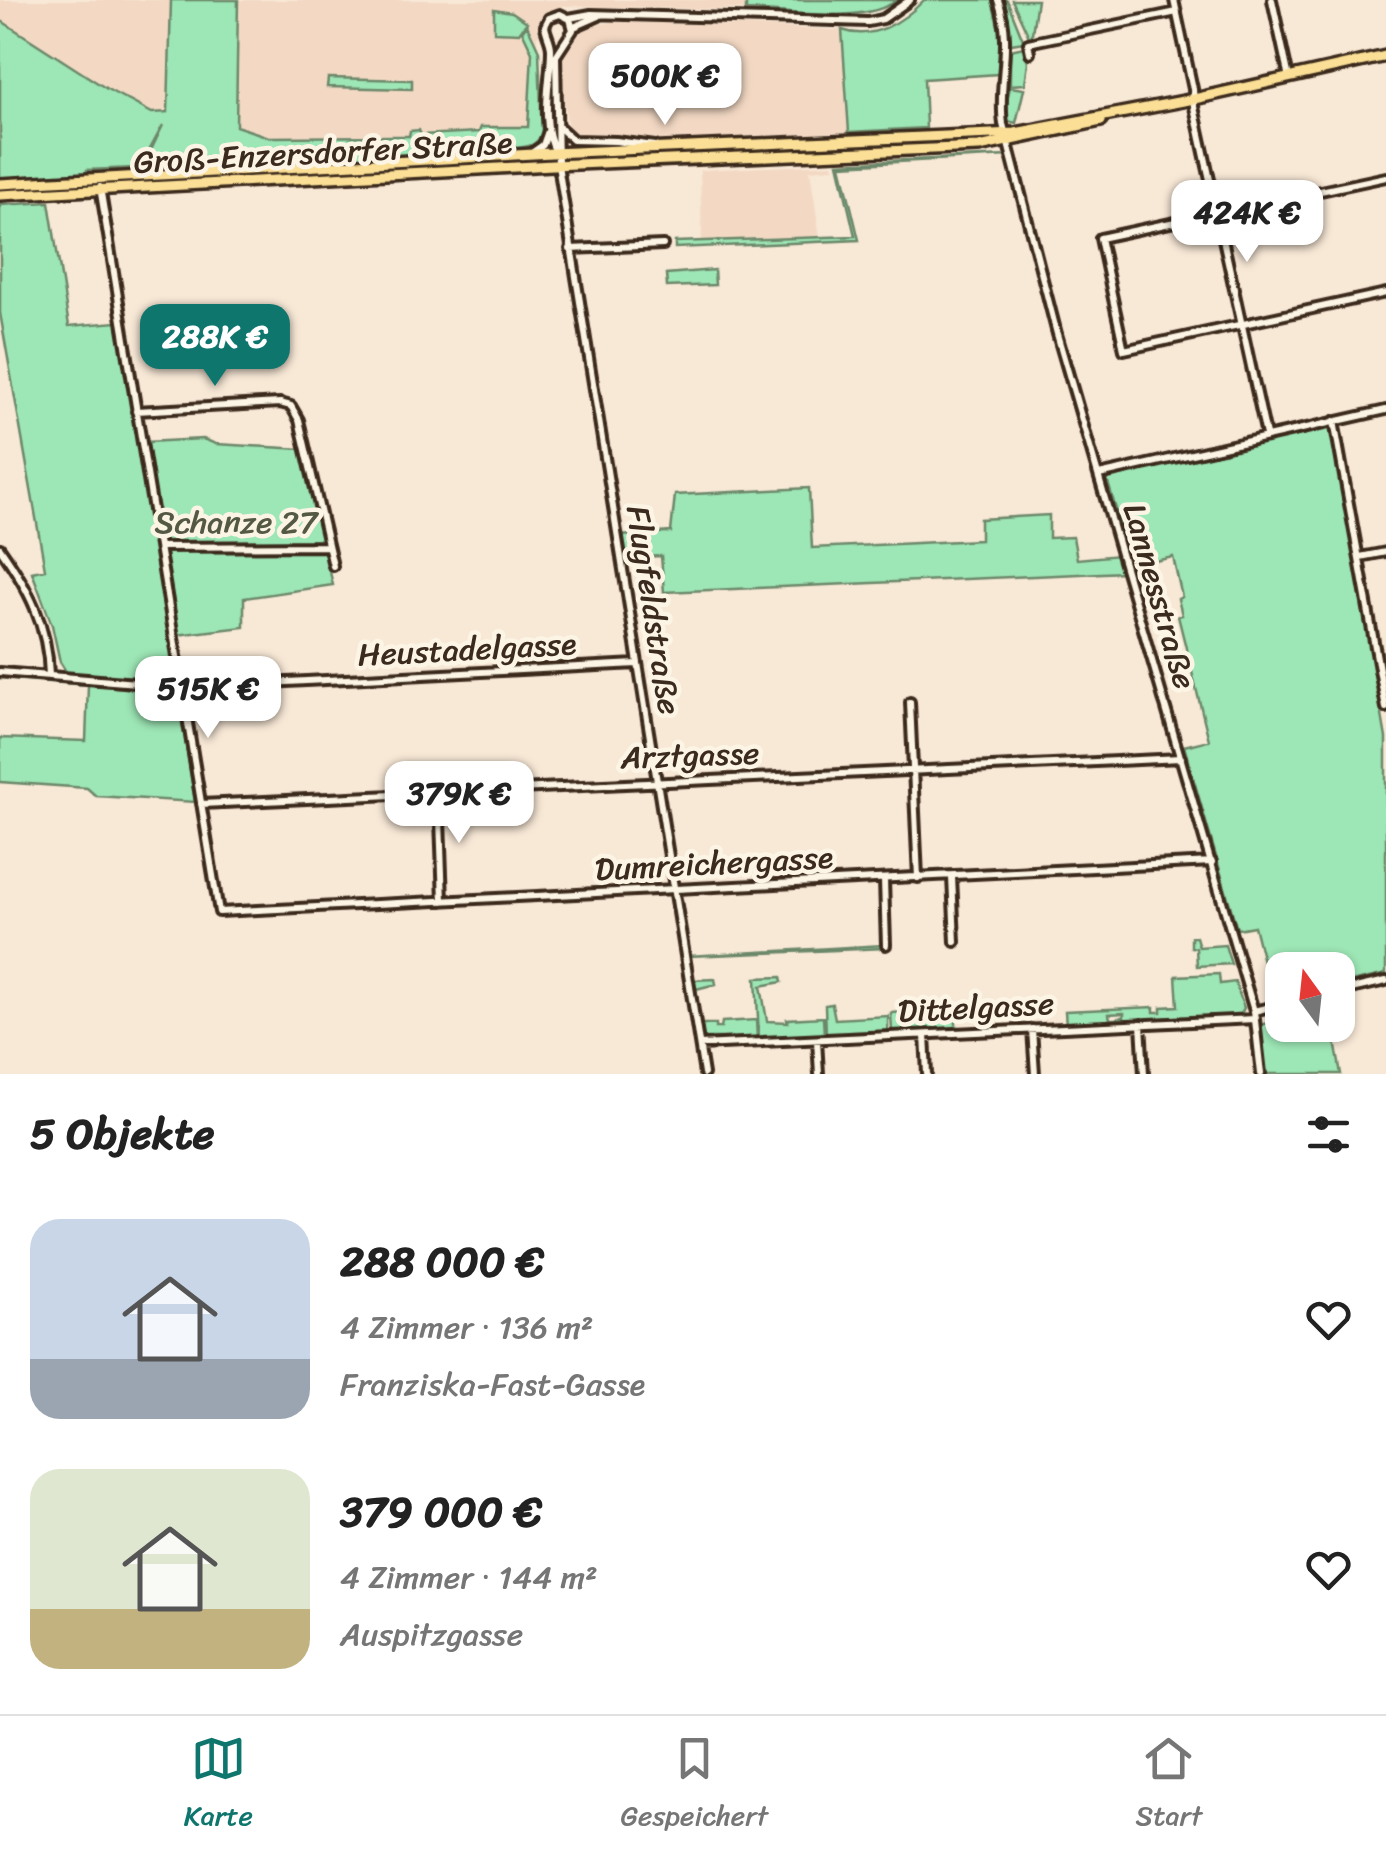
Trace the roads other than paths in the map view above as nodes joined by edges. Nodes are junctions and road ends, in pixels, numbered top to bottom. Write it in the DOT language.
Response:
graph roads {
  1 [pos="910,0"];
  2 [pos="998,0"];
  3 [pos="1174,0"];
  4 [pos="1272,0"];
  5 [pos="1177,12"];
  6 [pos="600,16"];
  7 [pos="568,18"];
  8 [pos="573,28"];
  9 [pos="548,37"];
  10 [pos="566,40"];
  11 [pos="1030,53"];
  12 [pos="1386,56"];
  13 [pos="1289,78"];
  14 [pos="1194,98"];
  15 [pos="549,120"];
  16 [pos="558,126"];
  17 [pos="1007,138"];
  18 [pos="688,149"];
  19 [pos="557,153"];
  20 [pos="527,155"];
  21 [pos="558,165"];
  22 [pos="1386,177"];
  23 [pos="0,184"];
  24 [pos="100,184"];
  25 [pos="0,195"];
  26 [pos="1217,213"];
  27 [pos="663,245"];
  28 [pos="570,249"];
  29 [pos="1386,293"];
  30 [pos="1242,325"];
  31 [pos="1386,410"];
  32 [pos="136,411"];
  33 [pos="1334,421"];
  34 [pos="1266,435"];
  35 [pos="1099,474"];
  36 [pos="328,546"];
  37 [pos="159,547"];
  38 [pos="0,548"];
  39 [pos="1386,552"];
  40 [pos="1360,557"];
  41 [pos="333,566"];
  42 [pos="637,664"];
  43 [pos="0,672"];
  44 [pos="49,675"];
  45 [pos="180,686"];
  46 [pos="910,702"];
  47 [pos="1386,708"];
  48 [pos="1181,758"];
  49 [pos="913,770"];
  50 [pos="656,782"];
  51 [pos="439,792"];
  52 [pos="201,804"];
  53 [pos="1212,862"];
  54 [pos="952,877"];
  55 [pos="918,878"];
  56 [pos="884,880"];
  57 [pos="674,890"];
  58 [pos="443,901"];
  59 [pos="954,942"];
  60 [pos="886,945"];
  61 [pos="1386,981"];
  62 [pos="1355,988"];
  63 [pos="1265,1011"];
  64 [pos="1254,1015"];
  65 [pos="1142,1024"];
  66 [pos="1032,1030"];
  67 [pos="925,1034"];
  68 [pos="817,1040"];
  69 [pos="700,1045"];
  70 [pos="704,1074"];
  71 [pos="819,1074"];
  72 [pos="927,1074"];
  73 [pos="1035,1074"];
  74 [pos="1144,1074"];
  75 [pos="1261,1074"];
  1 -- 6 [label="street"];
  2 -- 17 [label="street, Lannesstraße"];
  3 -- 5 [label="street"];
  4 -- 13 [label="street"];
  5 -- 11 [label="street"];
  5 -- 14 [label="street"];
  6 -- 7 [label="street"];
  6 -- 8 [label="street"];
  7 -- 8 [label="street"];
  7 -- 9 [label="street"];
  8 -- 10 [label="street"];
  9 -- 10 [label="street"];
  9 -- 15 [label="street"];
  10 -- 16 [label="street"];
  12 -- 13 [label="main road"];
  13 -- 14 [label="main road"];
  14 -- 17 [label="main road"];
  14 -- 26 [label="street"];
  15 -- 19 [label="street"];
  15 -- 20 [label="street"];
  16 -- 18 [label="street"];
  16 -- 19 [label="street"];
  17 -- 18 [label="main road, Groß-Enzersdorfer Straße"];
  17 -- 21 [label="main road, Groß-Enzersdorfer Straße"];
  17 -- 35 [label="street, Lannesstraße"];
  18 -- 19 [label="main road, Groß-Enzersdorfer Straße"];
  19 -- 20 [label="main road, Groß-Enzersdorfer Straße"];
  19 -- 21 [label="street, Flugfeldstraße"];
  20 -- 24 [label="main road, Groß-Enzersdorfer Straße"];
  21 -- 24 [label="main road, Groß-Enzersdorfer Straße"];
  21 -- 28 [label="street, Flugfeldstraße"];
  22 -- 26 [label="street"];
  23 -- 24 [label="main road, Groß-Enzersdorfer Straße"];
  24 -- 25 [label="main road, Groß-Enzersdorfer Straße"];
  24 -- 32 [label="street"];
  26 -- 30 [label="street"];
  26 -- 30 [label="street"];
  27 -- 28 [label="street"];
  28 -- 42 [label="street, Flugfeldstraße"];
  29 -- 30 [label="street"];
  30 -- 34 [label="street"];
  31 -- 33 [label="street"];
  32 -- 36 [label="street"];
  32 -- 37 [label="street"];
  33 -- 34 [label="street"];
  33 -- 40 [label="street"];
  34 -- 35 [label="street"];
  35 -- 48 [label="street, Lannesstraße"];
  36 -- 37 [label="street"];
  36 -- 41 [label="street"];
  37 -- 45 [label="street"];
  38 -- 44 [label="street"];
  39 -- 40 [label="street"];
  40 -- 47 [label="street"];
  42 -- 45 [label="street, Heustadelgasse"];
  42 -- 50 [label="street, Flugfeldstraße"];
  43 -- 44 [label="street, Heustadelgasse"];
  44 -- 45 [label="street, Heustadelgasse"];
  45 -- 52 [label="street"];
  46 -- 49 [label="street"];
  48 -- 49 [label="street, Arztgasse"];
  48 -- 53 [label="street, Lannesstraße"];
  49 -- 50 [label="street, Arztgasse"];
  49 -- 55 [label="street"];
  50 -- 51 [label="street, Arztgasse"];
  50 -- 57 [label="street, Flugfeldstraße"];
  51 -- 52 [label="street, Arztgasse"];
  51 -- 58 [label="street"];
  52 -- 58 [label="street, Dumreichergasse"];
  53 -- 54 [label="street, Dumreichergasse"];
  53 -- 64 [label="street, Lannesstraße"];
  54 -- 55 [label="street, Dumreichergasse"];
  54 -- 59 [label="street"];
  55 -- 56 [label="street, Dumreichergasse"];
  56 -- 57 [label="street, Dumreichergasse"];
  56 -- 60 [label="street"];
  57 -- 58 [label="street, Dumreichergasse"];
  57 -- 69 [label="street, Flugfeldstraße"];
  61 -- 62 [label="street"];
  63 -- 64 [label="street, Dittelgasse"];
  64 -- 65 [label="street, Dittelgasse"];
  64 -- 75 [label="street, Lannesstraße"];
  65 -- 66 [label="street, Dittelgasse"];
  65 -- 74 [label="street"];
  66 -- 67 [label="street, Dittelgasse"];
  66 -- 73 [label="street"];
  67 -- 68 [label="street, Dittelgasse"];
  67 -- 72 [label="street"];
  68 -- 69 [label="street, Dittelgasse"];
  68 -- 71 [label="street"];
  69 -- 70 [label="street, Flugfeldstraße"];
}
